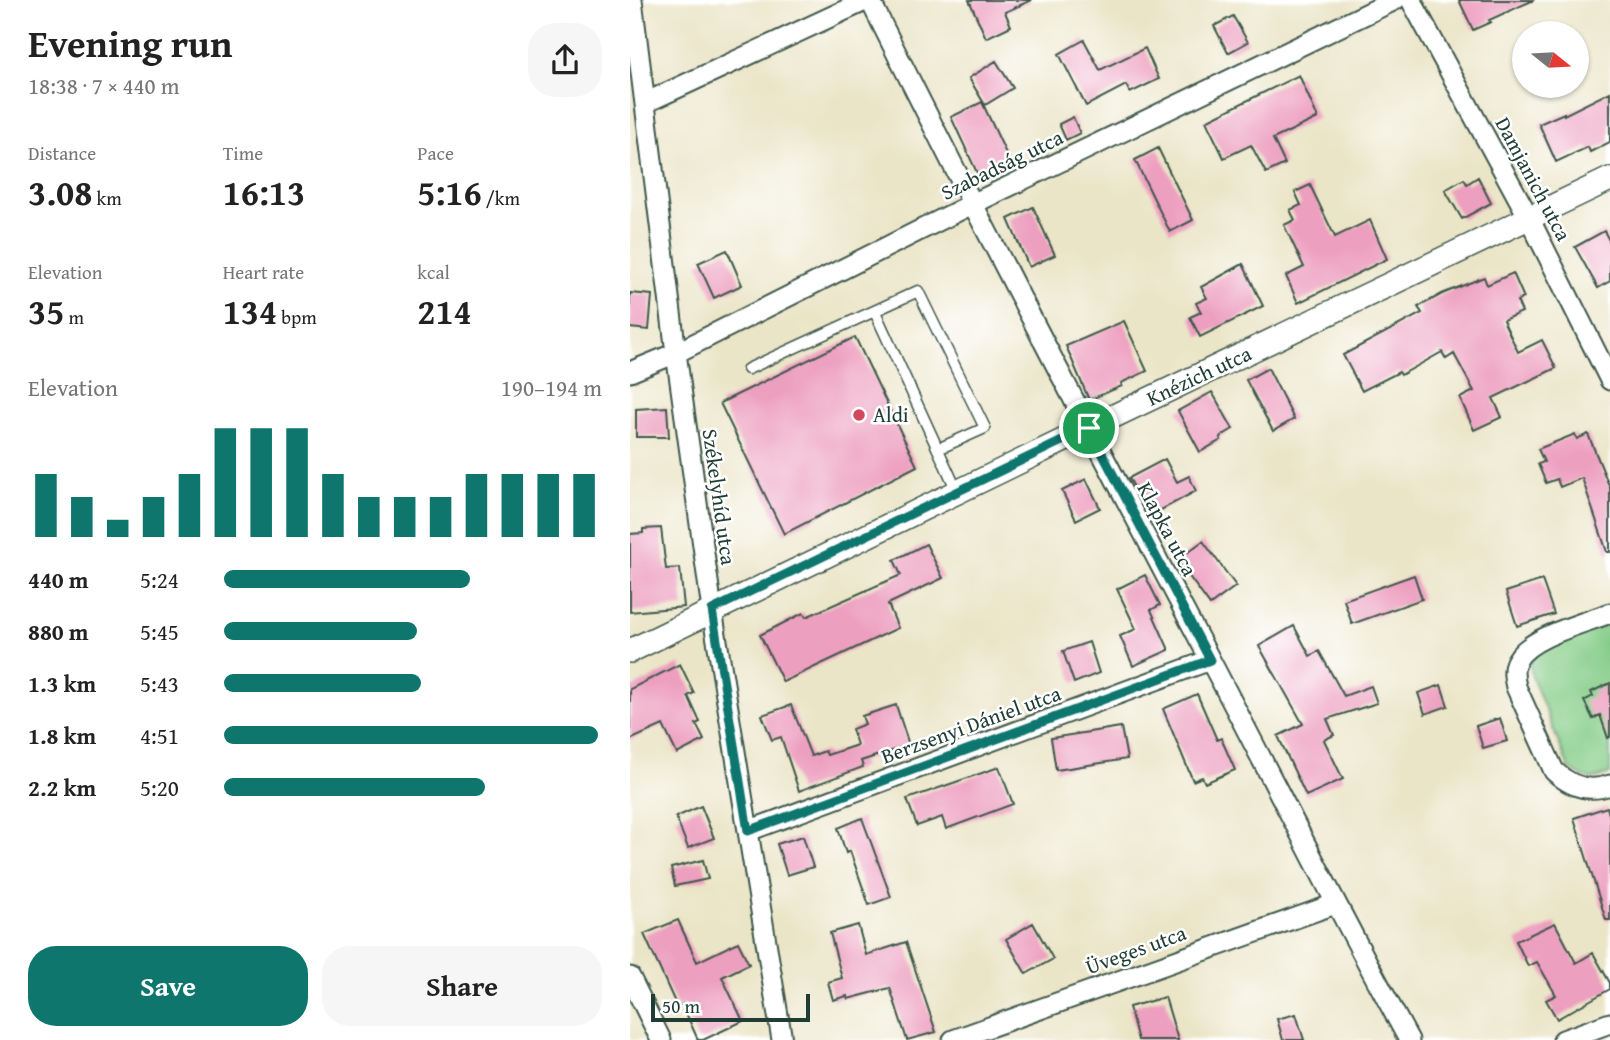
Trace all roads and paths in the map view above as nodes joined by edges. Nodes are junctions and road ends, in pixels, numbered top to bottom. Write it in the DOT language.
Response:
graph roads {
  1 [pos="632,0"];
  2 [pos="869,0"];
  3 [pos="1395,0"];
  4 [pos="1411,0"];
  5 [pos="645,103"];
  6 [pos="1610,178"];
  7 [pos="971,205"];
  8 [pos="1529,218"];
  9 [pos="875,312"];
  10 [pos="676,353"];
  11 [pos="748,369"];
  12 [pos="630,372"];
  13 [pos="1610,380"];
  14 [pos="1089,428"];
  15 [pos="938,449"];
  16 [pos="958,492"];
  17 [pos="712,610"];
  18 [pos="1610,613"];
  19 [pos="630,651"];
  20 [pos="1210,660"];
  21 [pos="1610,785"];
  22 [pos="748,831"];
  23 [pos="1335,904"];
  24 [pos="630,977"];
  25 [pos="1610,1023"];
  26 [pos="661,1040"];
  27 [pos="782,1040"];
  28 [pos="953,1040"];
  29 [pos="1409,1040"];
  30 [pos="1563,1040"];
  1 -- 5 [label="street, Székelyhíd utca"];
  2 -- 5 [label="street"];
  2 -- 7 [label="street, Klapka utca"];
  3 -- 7 [label="street, Szabadság utca"];
  4 -- 8 [label="street, Damjanich utca"];
  5 -- 10 [label="street, Székelyhíd utca"];
  6 -- 8 [label="street, Knézich utca"];
  7 -- 10 [label="street, Szabadság utca"];
  7 -- 14 [label="street, Klapka utca"];
  8 -- 13 [label="street, Damjanich utca"];
  8 -- 14 [label="street, Knézich utca"];
  9 -- 11 [label="lane"];
  9 -- 15 [label="lane"];
  9 -- 15 [label="lane"];
  10 -- 12 [label="street, Szabadság utca"];
  10 -- 17 [label="street, Székelyhíd utca"];
  14 -- 16 [label="street, Knézich utca"];
  14 -- 20 [label="street, Klapka utca"];
  15 -- 16 [label="lane"];
  16 -- 17 [label="street, Knézich utca"];
  17 -- 19 [label="street, Knézich utca"];
  17 -- 22 [label="street, Székelyhíd utca"];
  18 -- 21 [label="street"];
  20 -- 22 [label="street, Berzsenyi Dániel utca"];
  20 -- 23 [label="street, Klapka utca"];
  22 -- 27 [label="street, Székelyhíd utca"];
  23 -- 28 [label="street, Üveges utca"];
  23 -- 29 [label="street, Klapka utca"];
  24 -- 26 [label="street"];
  25 -- 30 [label="street"];
}
